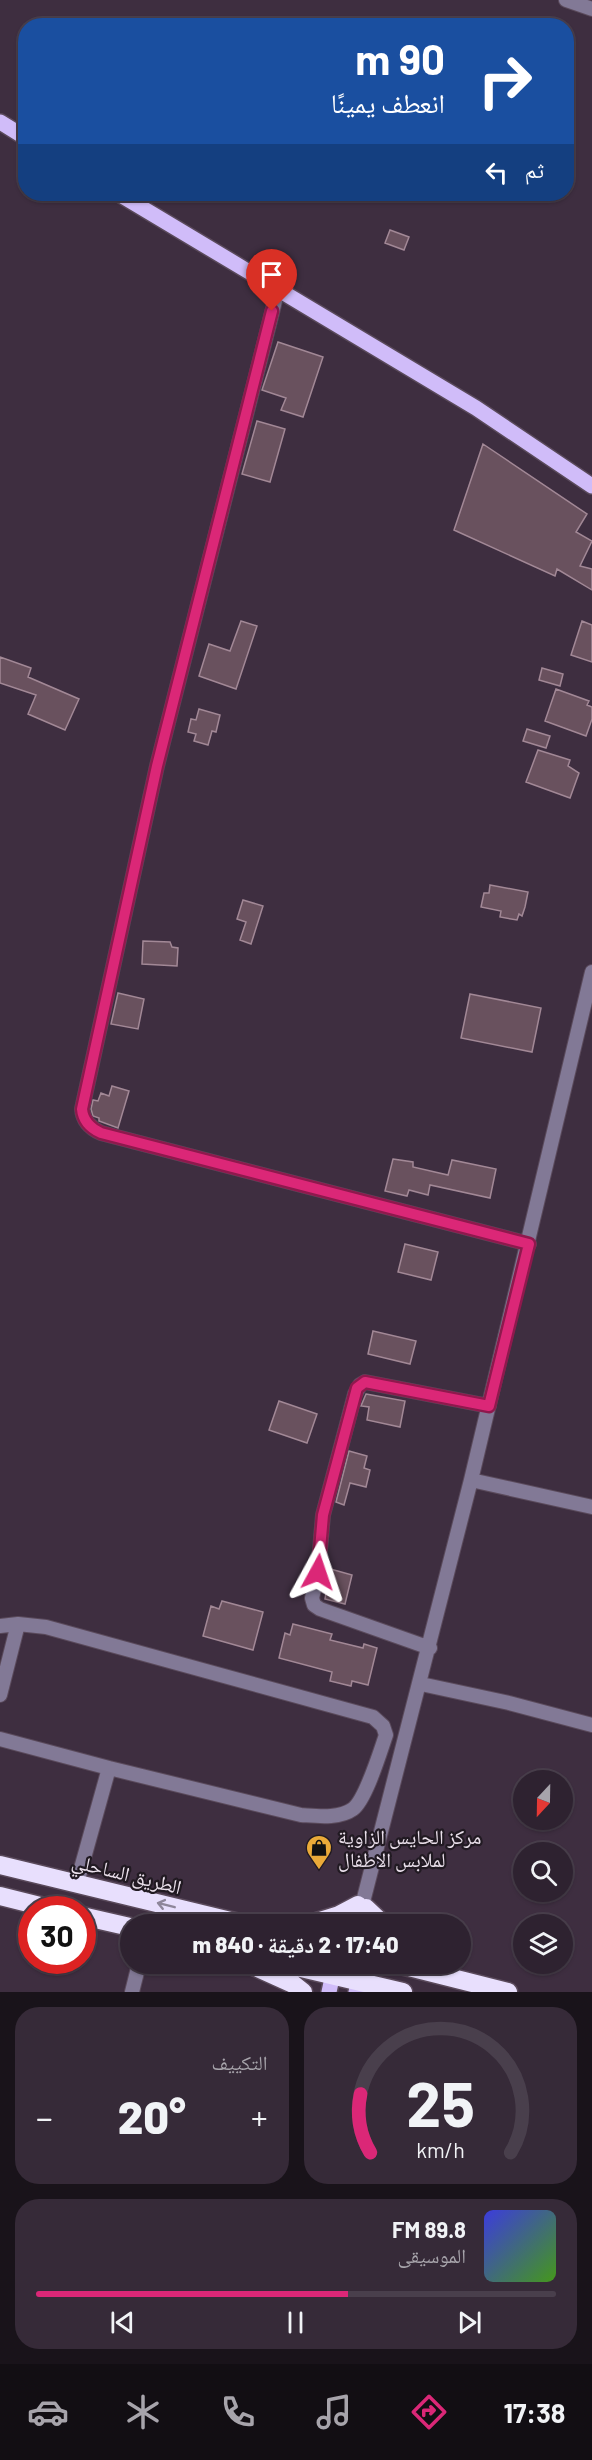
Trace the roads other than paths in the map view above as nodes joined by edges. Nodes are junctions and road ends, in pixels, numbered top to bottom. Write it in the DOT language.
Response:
graph roads {
  1 [pos="566,0"];
  2 [pos="592,9"];
  3 [pos="0,122"];
  4 [pos="18,133"];
  5 [pos="131,201"];
  6 [pos="278,288"];
  7 [pos="592,486"];
  8 [pos="592,972"];
  9 [pos="529,1244"];
  10 [pos="489,1406"];
  11 [pos="471,1480"];
  12 [pos="592,1507"];
  13 [pos="18,1624"];
  14 [pos="0,1626"];
  15 [pos="430,1648"];
  16 [pos="421,1684"];
  17 [pos="0,1695"];
  18 [pos="592,1725"];
  19 [pos="0,1740"];
  20 [pos="109,1768"];
  21 [pos="0,1865"];
  22 [pos="77,1883"];
  23 [pos="0,1896"];
  24 [pos="18,1900"];
  25 [pos="364,1909"];
  26 [pos="203,1914"];
  27 [pos="343,1914"];
  28 [pos="96,1919"];
  29 [pos="120,1925"];
  30 [pos="136,1974"];
  31 [pos="271,1974"];
  32 [pos="438,1974"];
  33 [pos="444,1974"];
  34 [pos="446,1976"];
  35 [pos="332,1977"];
  36 [pos="359,1979"];
  37 [pos="132,1992"];
  38 [pos="303,1992"];
  39 [pos="403,1992"];
  40 [pos="508,1992"];
  1 -- 2 [label="street"];
  3 -- 4 [label="main road"];
  5 -- 6 [label="main road"];
  6 -- 7 [label="main road"];
  6 -- 9 [label="street"];
  8 -- 9 [label="street"];
  9 -- 10 [label="street"];
  10 -- 11 [label="street"];
  10 -- 15 [label="street"];
  11 -- 12 [label="street"];
  11 -- 15 [label="street"];
  13 -- 14 [label="street"];
  13 -- 17 [label="street"];
  13 -- 20 [label="street"];
  15 -- 16 [label="street"];
  16 -- 18 [label="street"];
  16 -- 25 [label="street"];
  19 -- 20 [label="street"];
  20 -- 22 [label="street"];
  21 -- 22 [label="highway, الطريق الساحلي"];
  26 -- 22 [label="highway, الطريق الساحلي, one-way"];
  23 -- 24 [label="highway"];
  25 -- 27 [label="highway"];
  28 -- 29 [label="highway"];
  30 -- 37 [label="street"];
  31 -- 38 [label="highway"];
  32 -- 34 [label="highway"];
  33 -- 34 [label="highway"];
  34 -- 40 [label="highway"];
  35 -- 36 [label="highway"];
  36 -- 39 [label="highway"];
}
